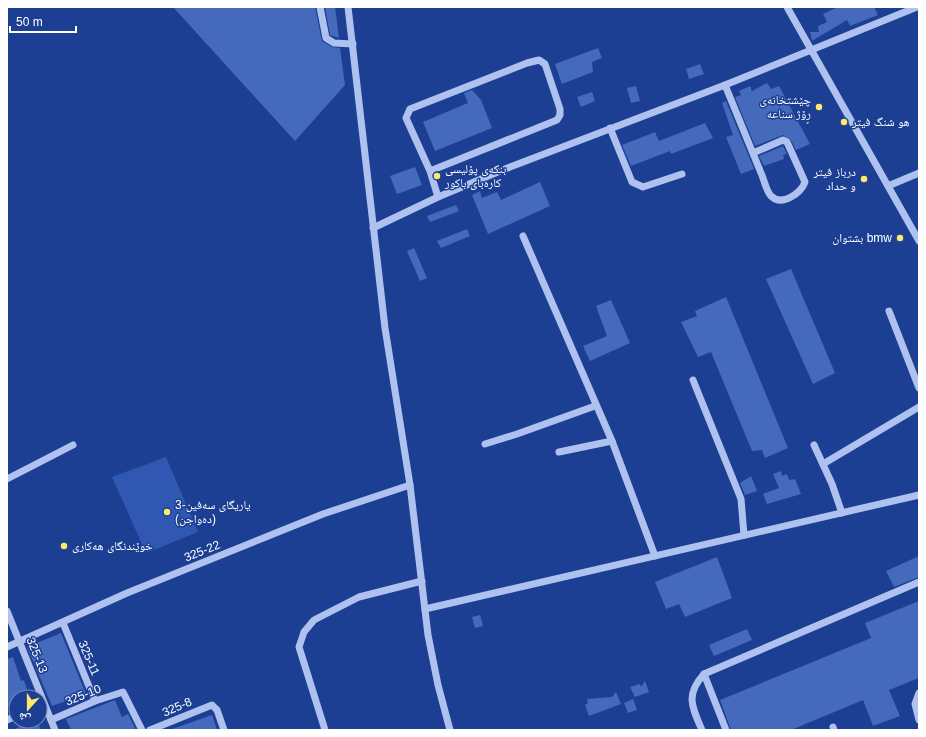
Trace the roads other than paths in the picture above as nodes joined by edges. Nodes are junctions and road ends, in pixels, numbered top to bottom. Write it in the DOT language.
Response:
graph roads {
  1 [pos="320,7"];
  2 [pos="348,7"];
  3 [pos="787,7"];
  4 [pos="917,7"];
  5 [pos="352,44"];
  6 [pos="811,50"];
  7 [pos="725,85"];
  8 [pos="610,128"];
  9 [pos="753,153"];
  10 [pos="430,171"];
  11 [pos="919,173"];
  12 [pos="682,174"];
  13 [pos="888,186"];
  14 [pos="438,197"];
  15 [pos="373,228"];
  16 [pos="523,236"];
  17 [pos="919,241"];
  18 [pos="889,311"];
  19 [pos="693,380"];
  20 [pos="919,388"];
  21 [pos="596,406"];
  22 [pos="919,407"];
  23 [pos="612,441"];
  24 [pos="484,444"];
  25 [pos="73,445"];
  26 [pos="814,445"];
  27 [pos="558,452"];
  28 [pos="823,464"];
  29 [pos="7,479"];
  30 [pos="410,485"];
  31 [pos="919,495"];
  32 [pos="842,513"];
  33 [pos="744,535"];
  34 [pos="655,556"];
  35 [pos="422,581"];
  36 [pos="919,582"];
  37 [pos="425,609"];
  38 [pos="7,611"];
  39 [pos="63,623"];
  40 [pos="20,642"];
  41 [pos="7,647"];
  42 [pos="704,674"];
  43 [pos="36,689"];
  44 [pos="919,694"];
  45 [pos="95,701"];
  46 [pos="48,715"];
  47 [pos="51,720"];
  48 [pos="919,720"];
  49 [pos="55,730"];
  50 [pos="142,730"];
  51 [pos="150,730"];
  52 [pos="224,730"];
  53 [pos="325,730"];
  54 [pos="450,730"];
  55 [pos="702,730"];
  56 [pos="726,730"];
  1 -- 5 [label="street"];
  2 -- 5 [label="street"];
  3 -- 6 [label="street"];
  4 -- 6 [label="street"];
  5 -- 15 [label="street"];
  6 -- 7 [label="street"];
  6 -- 13 [label="street"];
  7 -- 8 [label="street"];
  7 -- 9 [label="street"];
  8 -- 12 [label="street"];
  8 -- 14 [label="street"];
  9 -- 9 [label="street"];
  10 -- 10 [label="street"];
  10 -- 14 [label="street"];
  11 -- 13 [label="street"];
  13 -- 17 [label="street"];
  14 -- 15 [label="street"];
  15 -- 30 [label="street"];
  16 -- 21 [label="street"];
  18 -- 20 [label="street"];
  19 -- 33 [label="street"];
  21 -- 23 [label="street"];
  21 -- 24 [label="street"];
  22 -- 28 [label="street"];
  23 -- 27 [label="street"];
  23 -- 34 [label="street"];
  25 -- 29 [label="street"];
  26 -- 28 [label="street"];
  28 -- 32 [label="street"];
  30 -- 35 [label="street"];
  30 -- 39 [label="street, 325-22"];
  31 -- 32 [label="street"];
  32 -- 33 [label="street"];
  33 -- 34 [label="street"];
  34 -- 37 [label="street"];
  35 -- 37 [label="street"];
  35 -- 53 [label="street"];
  36 -- 42 [label="street"];
  37 -- 54 [label="street"];
  38 -- 40 [label="street, 325-13"];
  39 -- 40 [label="street, 325-22"];
  39 -- 45 [label="street, 325-11"];
  40 -- 41 [label="street, 325-22"];
  40 -- 43 [label="street, 325-13"];
  42 -- 55 [label="street"];
  42 -- 56 [label="street"];
  44 -- 48 [label="street"];
  45 -- 47 [label="street, 325-10"];
  45 -- 50 [label="street, 325-10"];
  46 -- 47 [label="street, 325-13"];
  47 -- 49 [label="street, 325-13"];
  51 -- 52 [label="street, 325-8"];
}
